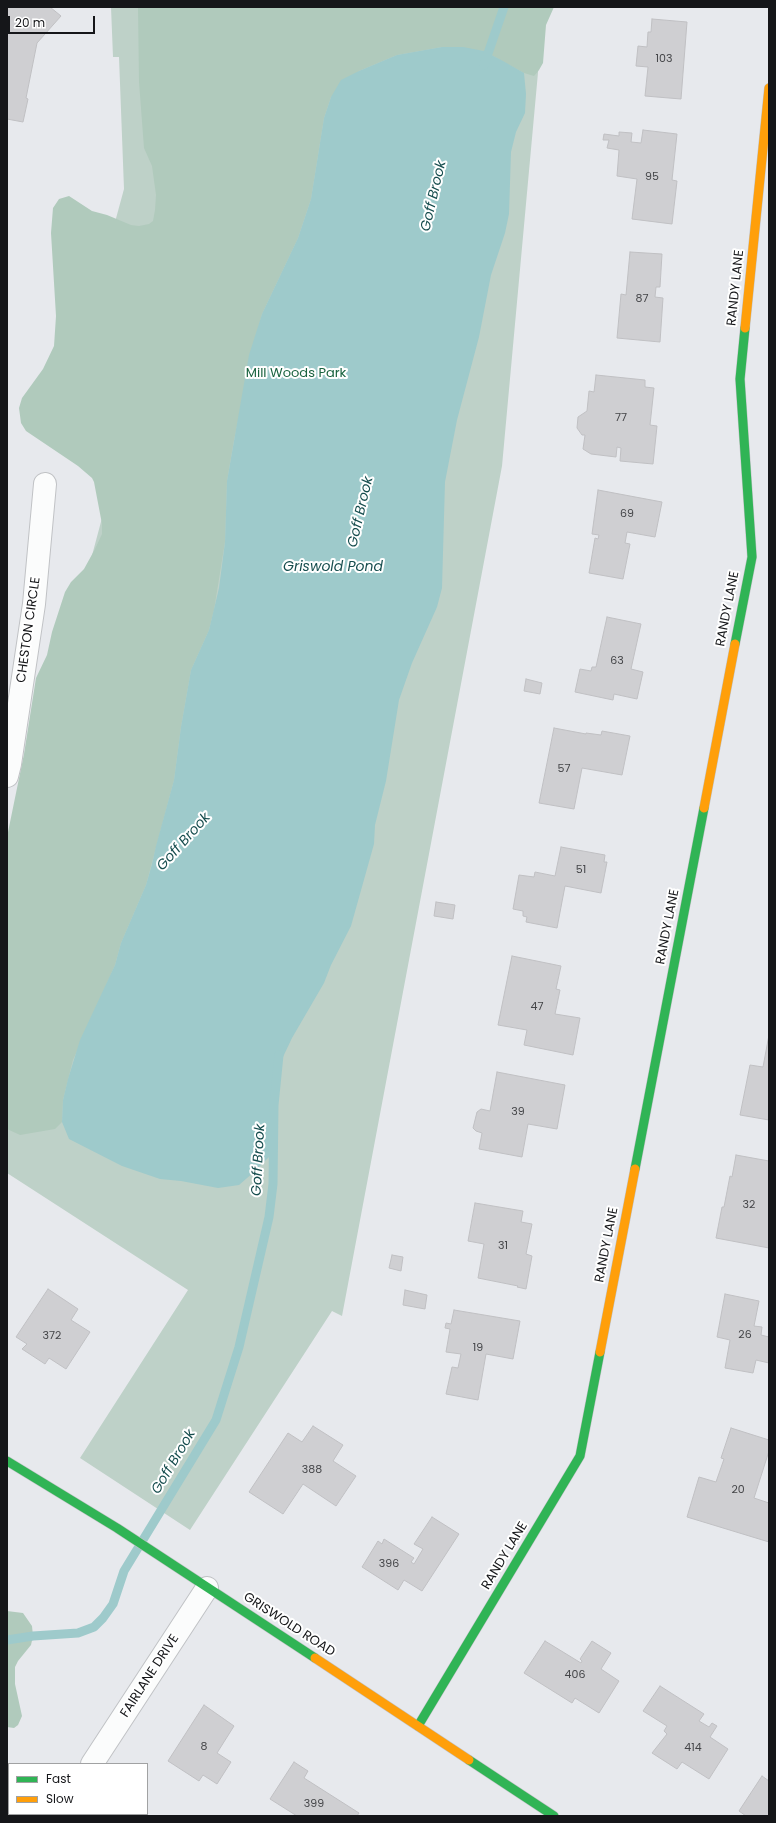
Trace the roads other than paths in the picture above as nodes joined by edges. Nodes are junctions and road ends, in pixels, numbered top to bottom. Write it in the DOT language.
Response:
graph roads {
  1 [pos="769,88"];
  2 [pos="45,484"];
  3 [pos="7,776"];
  4 [pos="7,1461"];
  5 [pos="207,1588"];
  6 [pos="418,1726"];
  7 [pos="93,1763"];
  8 [pos="554,1816"];
  1 -- 6 [label="street, RANDY LANE"];
  2 -- 3 [label="street, CHESTON CIRCLE"];
  4 -- 5 [label="street, GRISWOLD ROAD"];
  5 -- 6 [label="street, GRISWOLD ROAD"];
  5 -- 7 [label="street, FAIRLANE DRIVE"];
  6 -- 8 [label="street, GRISWOLD ROAD"];
}
